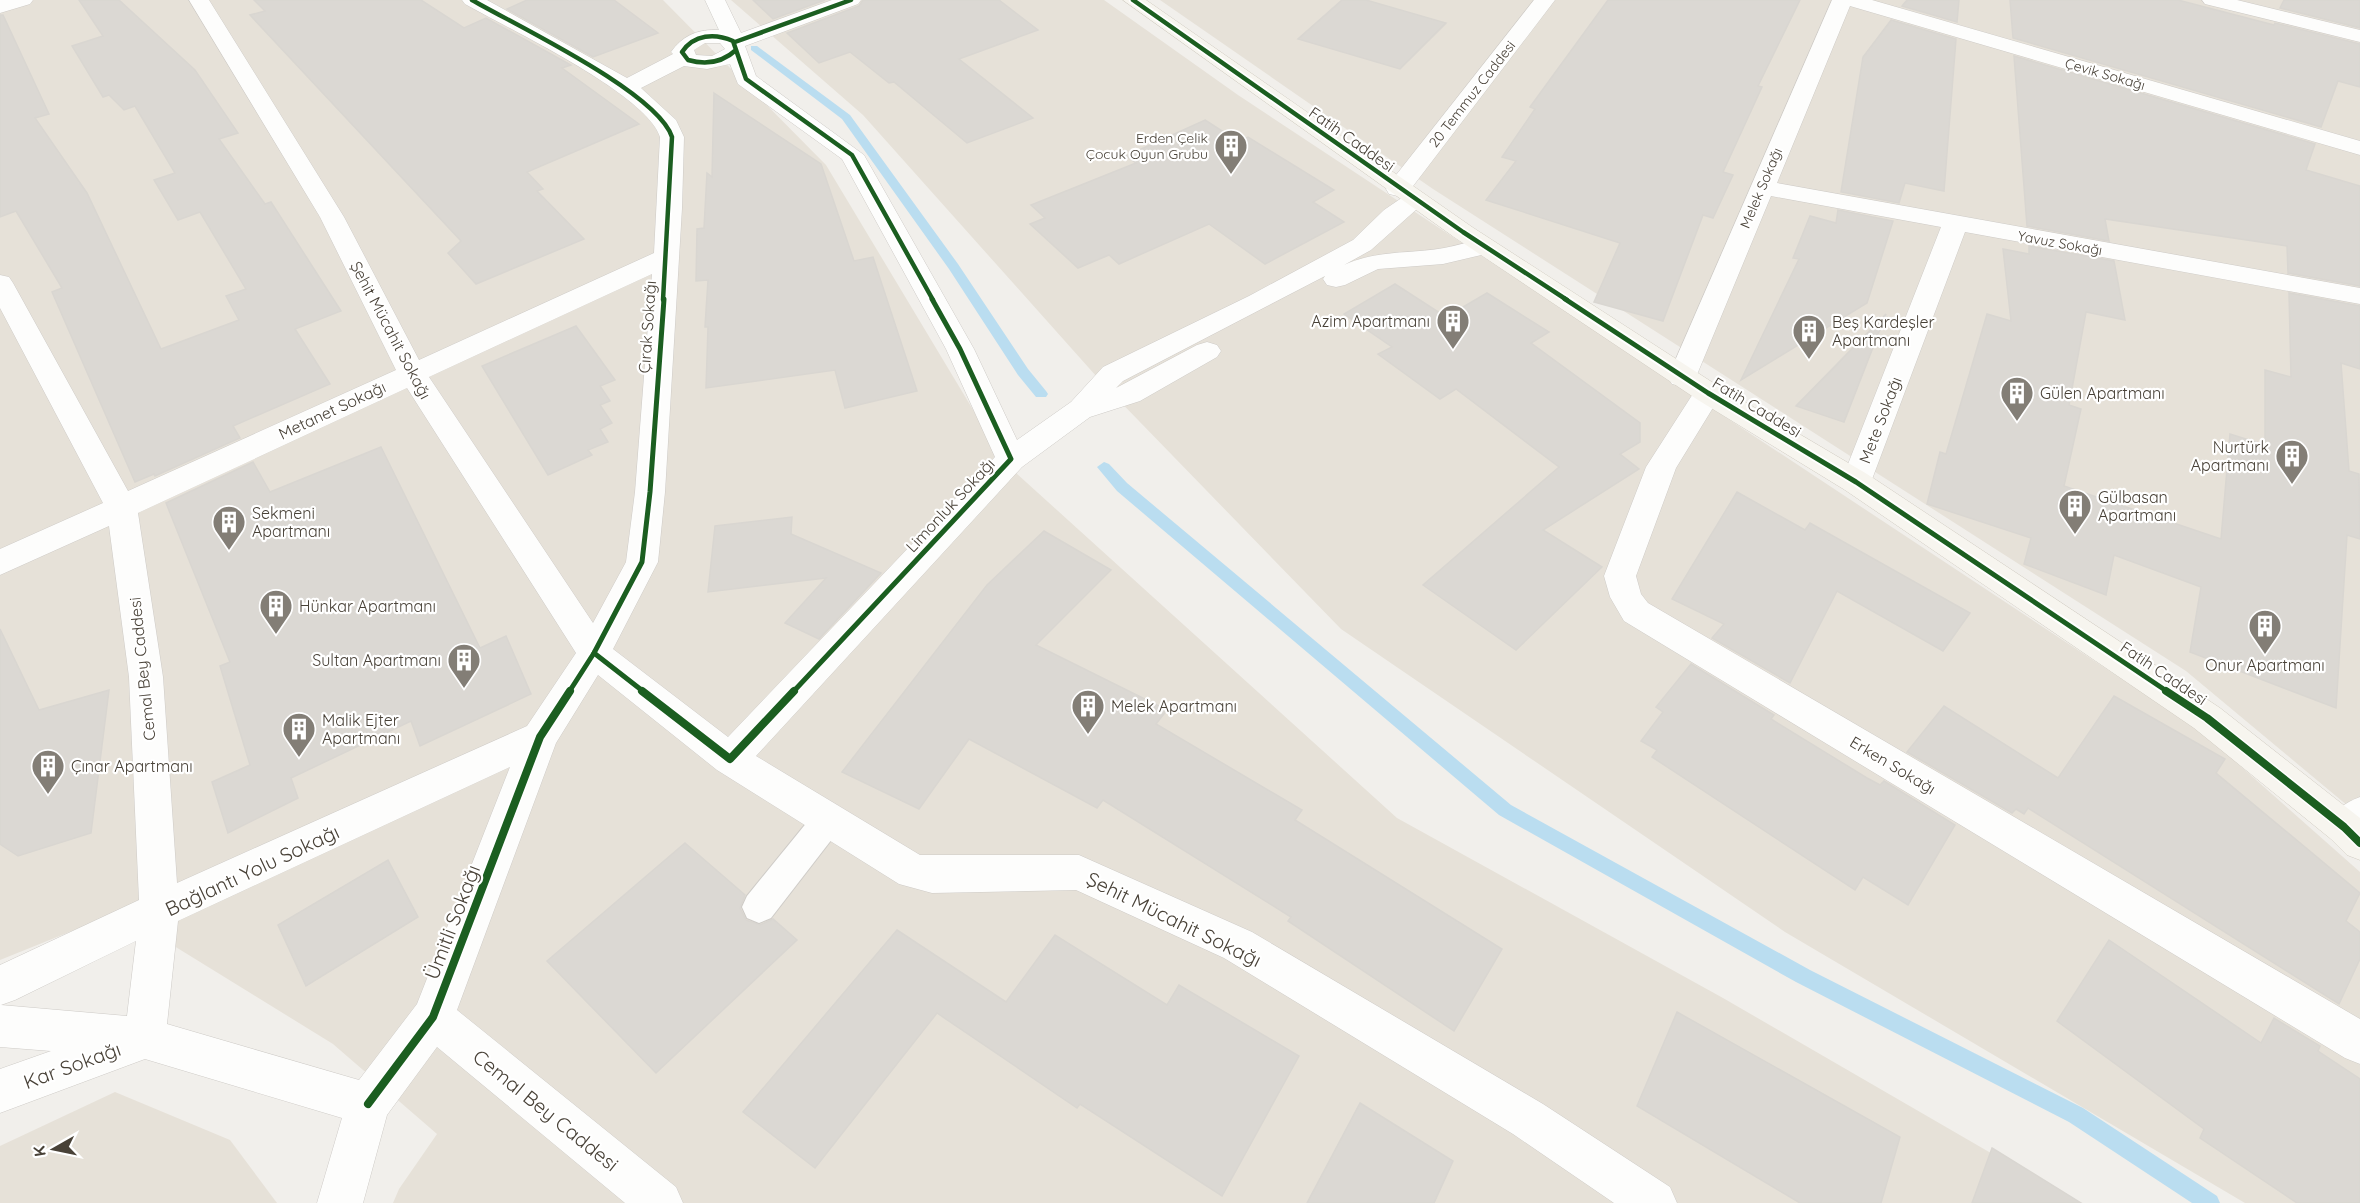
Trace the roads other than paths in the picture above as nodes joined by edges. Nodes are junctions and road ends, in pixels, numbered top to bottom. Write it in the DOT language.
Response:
graph roads {
  1 [pos="23,0"];
  2 [pos="199,0"];
  3 [pos="472,0"];
  4 [pos="715,0"];
  5 [pos="851,0"];
  6 [pos="1133,0"];
  7 [pos="1545,0"];
  8 [pos="1842,0"];
  9 [pos="1850,0"];
  10 [pos="2212,0"];
  11 [pos="0,7"];
  12 [pos="2360,36"];
  13 [pos="735,46"];
  14 [pos="627,87"];
  15 [pos="2360,148"];
  16 [pos="1761,187"];
  17 [pos="1407,194"];
  18 [pos="1956,224"];
  19 [pos="1485,247"];
  20 [pos="664,258"];
  21 [pos="0,283"];
  22 [pos="2360,296"];
  23 [pos="411,372"];
  24 [pos="1695,385"];
  25 [pos="1082,409"];
  26 [pos="1011,459"];
  27 [pos="1856,482"];
  28 [pos="122,509"];
  29 [pos="0,563"];
  30 [pos="594,653"];
  31 [pos="540,737"];
  32 [pos="730,759"];
  33 [pos="828,820"];
  34 [pos="2355,828"];
  35 [pos="759,907"];
  36 [pos="159,910"];
  37 [pos="0,986"];
  38 [pos="433,1017"];
  39 [pos="0,1026"];
  40 [pos="145,1038"];
  41 [pos="2360,1042"];
  42 [pos="0,1091"];
  43 [pos="368,1104"];
  44 [pos="340,1203"];
  45 [pos="660,1203"];
  46 [pos="1654,1203"];
  1 -- 11 [label="street"];
  2 -- 23 [label="street, Şehit Mücahit Sokağı"];
  3 -- 14 [label="street, Çırak Sokağı"];
  4 -- 13 [label="street, Limonluk Sokağı"];
  5 -- 13 [label="street"];
  6 -- 17 [label="main road, Fatih Caddesi"];
  7 -- 17 [label="street, 20 Temmuz Caddesi"];
  8 -- 16 [label="street, Melek Sokağı"];
  9 -- 15 [label="street, Çevik Sokağı"];
  10 -- 12 [label="street"];
  13 -- 14 [label="street"];
  13 -- 26 [label="street, Limonluk Sokağı"];
  14 -- 20 [label="street, Çırak Sokağı"];
  16 -- 18 [label="street, Yavuz Sokağı"];
  16 -- 24 [label="street, Melek Sokağı"];
  17 -- 19 [label="main road, Fatih Caddesi"];
  17 -- 25 [label="street, 20 Temmuz Caddesi"];
  18 -- 22 [label="street, Yavuz Sokağı"];
  18 -- 27 [label="street, Mete Sokağı"];
  19 -- 24 [label="main road, Fatih Caddesi"];
  19 -- 25 [label="street"];
  20 -- 23 [label="street, Metanet Sokağı"];
  20 -- 30 [label="street, Çırak Sokağı"];
  21 -- 28 [label="street, Cemal Bey Caddesi"];
  23 -- 28 [label="street, Metanet Sokağı"];
  23 -- 30 [label="street, Şehit Mücahit Sokağı"];
  24 -- 27 [label="main road, Fatih Caddesi"];
  24 -- 41 [label="street, Erken Sokağı"];
  25 -- 26 [label="street"];
  26 -- 32 [label="street, Limonluk Sokağı"];
  27 -- 34 [label="main road, Fatih Caddesi"];
  28 -- 29 [label="street, Metanet Sokağı"];
  28 -- 36 [label="street, Cemal Bey Caddesi"];
  30 -- 31 [label="street, Çırak Sokağı"];
  30 -- 32 [label="street"];
  31 -- 36 [label="street, Bağlantı Yolu Sokağı"];
  31 -- 38 [label="street, Ümitli Sokağı"];
  32 -- 33 [label="street, Şehit Mücahit Sokağı"];
  33 -- 35 [label="lane"];
  33 -- 46 [label="street, Şehit Mücahit Sokağı"];
  36 -- 37 [label="street"];
  36 -- 40 [label="street, Bağlantı Yolu Sokağı"];
  38 -- 43 [label="street, Ümitli Sokağı"];
  38 -- 45 [label="street, Cemal Bey Caddesi"];
  39 -- 40 [label="street"];
  40 -- 42 [label="street, Kar Sokağı"];
  40 -- 43 [label="street"];
  43 -- 44 [label="street, Ümitli Sokağı"];
}
